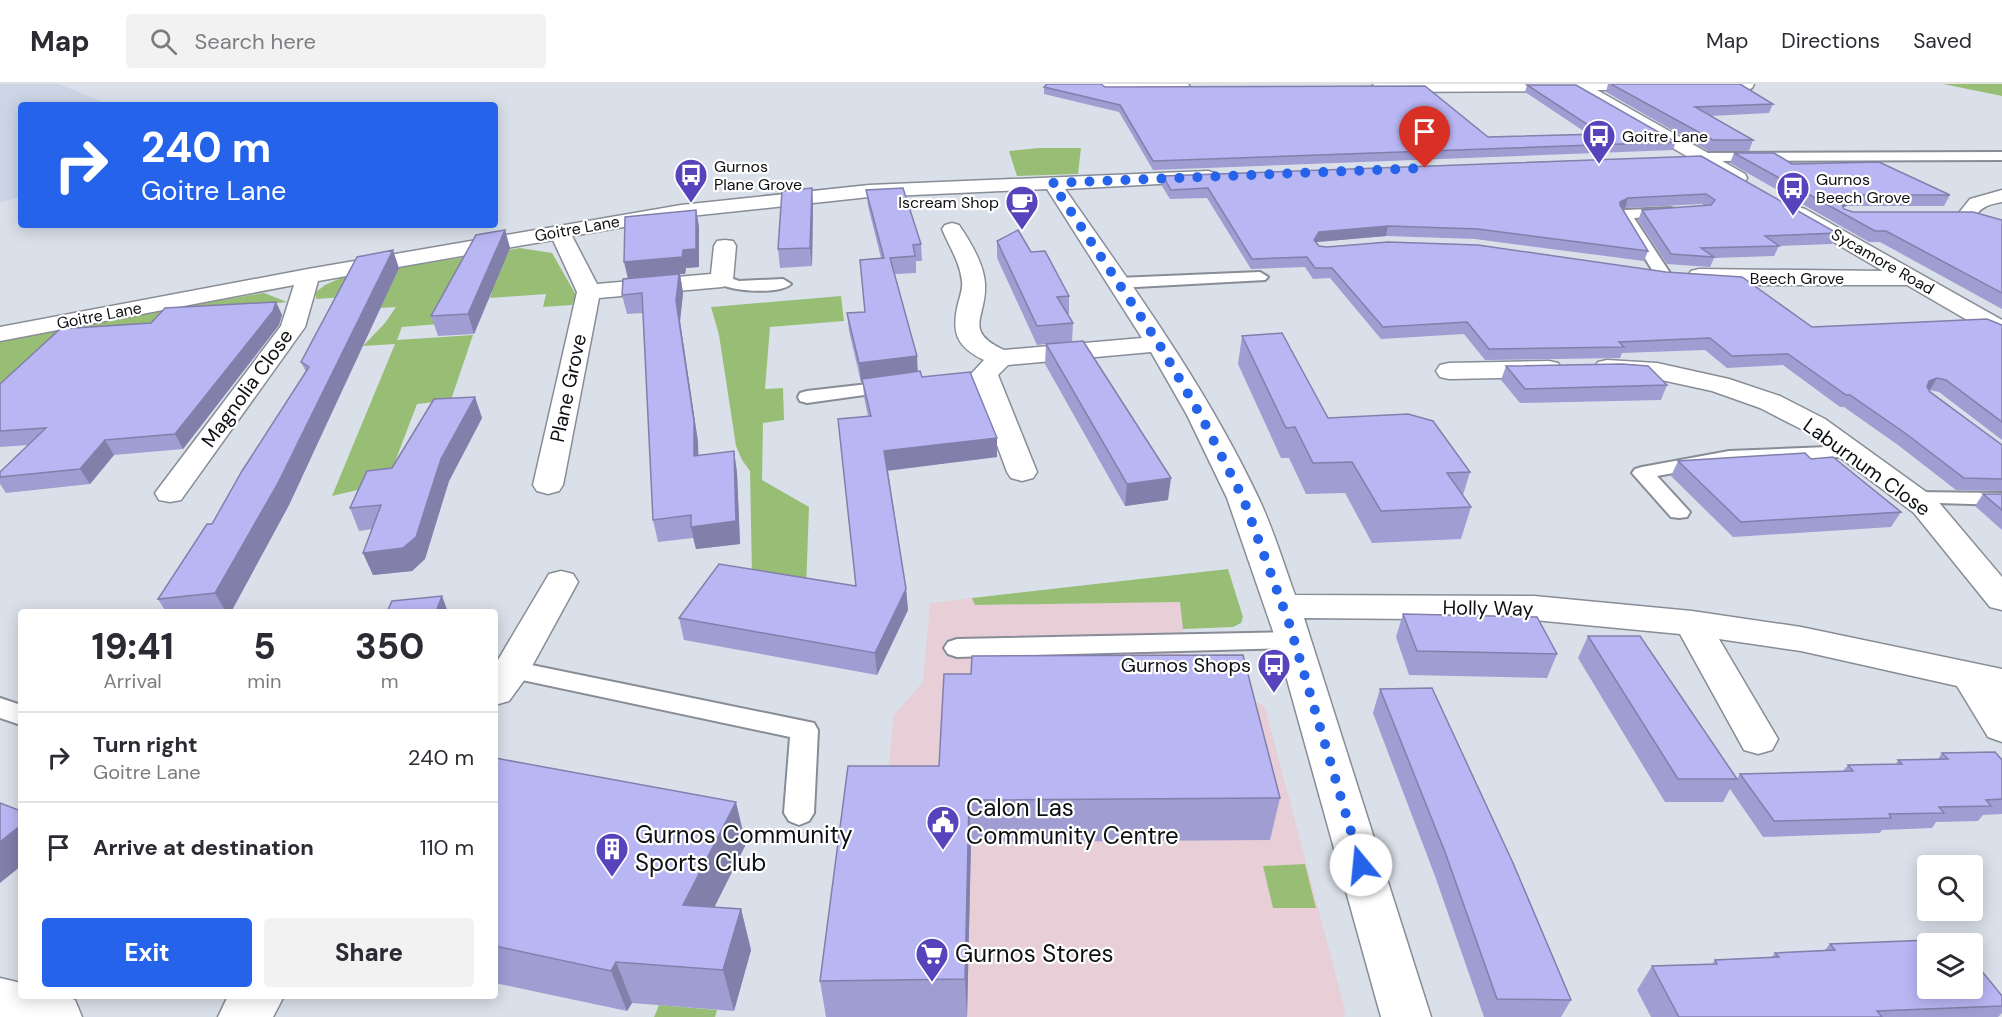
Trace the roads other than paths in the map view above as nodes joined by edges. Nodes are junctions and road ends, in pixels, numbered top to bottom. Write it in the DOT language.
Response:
graph roads {
  1 [pos="1105,85"];
  2 [pos="1577,85"];
  3 [pos="1747,85"];
  4 [pos="1201,87"];
  5 [pos="1368,87"];
  6 [pos="1089,98"];
  7 [pos="2002,156"];
  8 [pos="1701,157"];
  9 [pos="1666,158"];
  10 [pos="1222,176"];
  11 [pos="1052,183"];
  12 [pos="1751,186"];
  13 [pos="2002,196"];
  14 [pos="1782,203"];
  15 [pos="1680,211"];
  16 [pos="1947,213"];
  17 [pos="952,229"];
  18 [pos="559,231"];
  19 [pos="725,246"];
  20 [pos="1630,268"];
  21 [pos="1662,273"];
  22 [pos="308,276"];
  23 [pos="1260,277"];
  24 [pos="1911,278"];
  25 [pos="722,280"];
  26 [pos="1118,283"];
  27 [pos="783,284"];
  28 [pos="589,292"];
  29 [pos="2002,330"];
  30 [pos="0,334"];
  31 [pos="1159,344"];
  32 [pos="982,370"];
  33 [pos="1449,371"];
  34 [pos="913,383"];
  35 [pos="807,397"];
  36 [pos="1852,452"];
  37 [pos="1022,472"];
  38 [pos="548,485"];
  39 [pos="170,493"];
  40 [pos="1914,498"];
  41 [pos="2002,499"];
  42 [pos="1679,512"];
  43 [pos="561,582"];
  44 [pos="2002,599"];
  45 [pos="1284,606"];
  46 [pos="1692,623"];
  47 [pos="1294,640"];
  48 [pos="957,648"];
  49 [pos="1986,679"];
  50 [pos="503,681"];
  51 [pos="0,708"];
  52 [pos="18,714"];
  53 [pos="2002,727"];
  54 [pos="1758,740"];
  55 [pos="798,813"];
  56 [pos="257,999"];
  57 [pos="0,1001"];
  58 [pos="57,1017"];
  59 [pos="243,1017"];
  60 [pos="1406,1017"];
  1 -- 4 [label="street"];
  1 -- 6 [label="street"];
  2 -- 3 [label="street"];
  2 -- 5 [label="street"];
  2 -- 8 [label="street"];
  7 -- 8 [label="lane"];
  8 -- 9 [label="street"];
  8 -- 12 [label="street"];
  10 -- 11 [label="street, Goitre Lane"];
  11 -- 18 [label="street, Goitre Lane"];
  11 -- 26 [label="street"];
  13 -- 16 [label="street"];
  14 -- 24 [label="street, Sycamore Road"];
  15 -- 21 [label="lane"];
  17 -- 32 [label="street"];
  18 -- 22 [label="street, Goitre Lane"];
  18 -- 28 [label="street"];
  19 -- 25 [label="street"];
  20 -- 21 [label="street, Beech Grove"];
  21 -- 24 [label="street, Beech Grove"];
  22 -- 30 [label="street, Goitre Lane"];
  22 -- 39 [label="street, Magnolia Close"];
  23 -- 26 [label="lane"];
  24 -- 29 [label="street, Sycamore Road"];
  25 -- 27 [label="lane"];
  25 -- 28 [label="street"];
  26 -- 31 [label="street"];
  28 -- 38 [label="street, Plane Grove"];
  31 -- 32 [label="street"];
  31 -- 45 [label="street"];
  32 -- 37 [label="street"];
  33 -- 36 [label="street, Laburnum Close"];
  34 -- 35 [label="lane"];
  36 -- 40 [label="street, Laburnum Close"];
  36 -- 42 [label="lane"];
  40 -- 41 [label="lane"];
  40 -- 44 [label="street, Laburnum Close"];
  43 -- 50 [label="street"];
  45 -- 46 [label="street, Holly Way"];
  45 -- 47 [label="street"];
  46 -- 49 [label="street, Holly Way"];
  46 -- 54 [label="street"];
  47 -- 48 [label="lane"];
  47 -- 60 [label="street"];
  49 -- 53 [label="street"];
  50 -- 55 [label="lane"];
  51 -- 52 [label="lane"];
  56 -- 59 [label="street"];
  57 -- 58 [label="street"];
}
